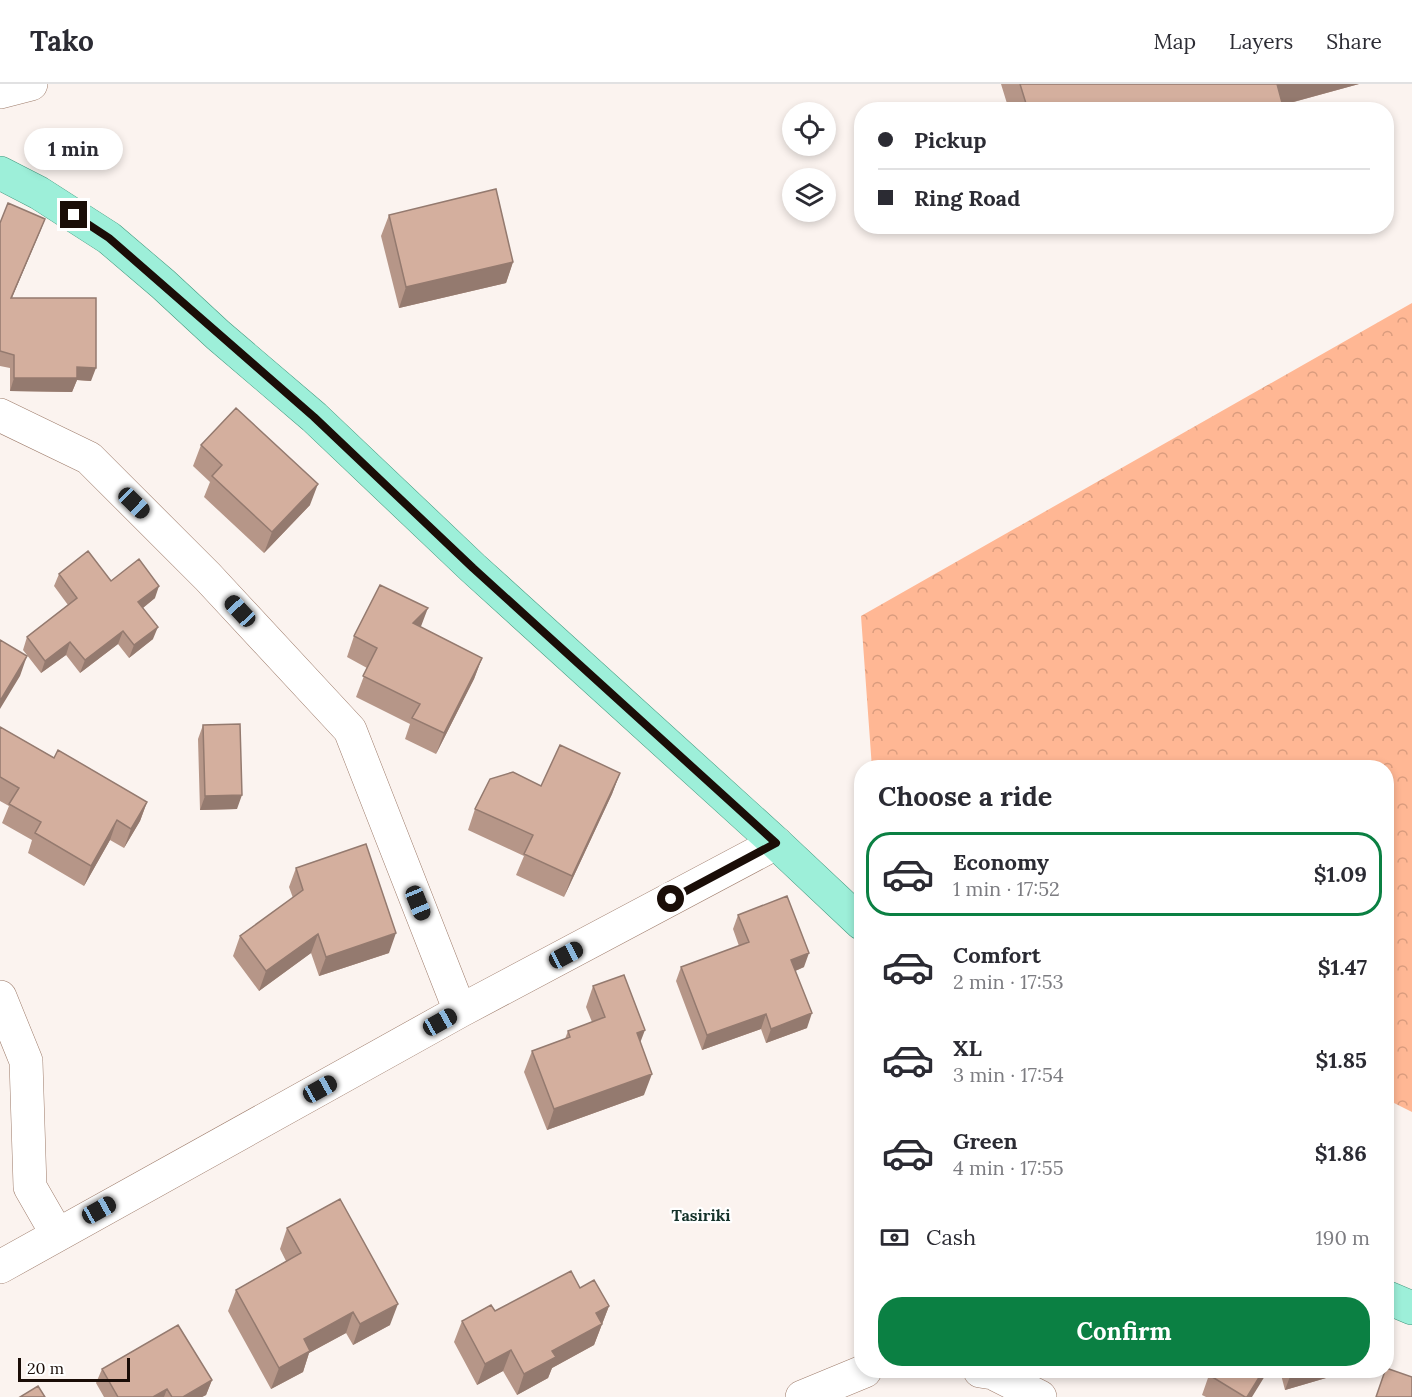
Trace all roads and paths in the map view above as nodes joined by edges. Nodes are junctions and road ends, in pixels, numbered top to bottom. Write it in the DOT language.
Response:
graph roads {
  1 [pos="31,84"];
  2 [pos="0,92"];
  3 [pos="0,173"];
  4 [pos="0,415"];
  5 [pos="776,843"];
  6 [pos="854,916"];
  7 [pos="0,997"];
  8 [pos="460,1011"];
  9 [pos="57,1234"];
  10 [pos="0,1267"];
  11 [pos="1394,1300"];
  12 [pos="1412,1308"];
  13 [pos="854,1376"];
  14 [pos="1003,1378"];
  15 [pos="802,1397"];
  16 [pos="1040,1397"];
  1 -- 2 [label="street"];
  3 -- 5 [label="main road"];
  4 -- 8 [label="street"];
  5 -- 6 [label="main road"];
  5 -- 8 [label="street"];
  7 -- 9 [label="street"];
  8 -- 9 [label="street"];
  9 -- 10 [label="street"];
  11 -- 12 [label="main road"];
  13 -- 15 [label="street"];
  14 -- 16 [label="street"];
}
